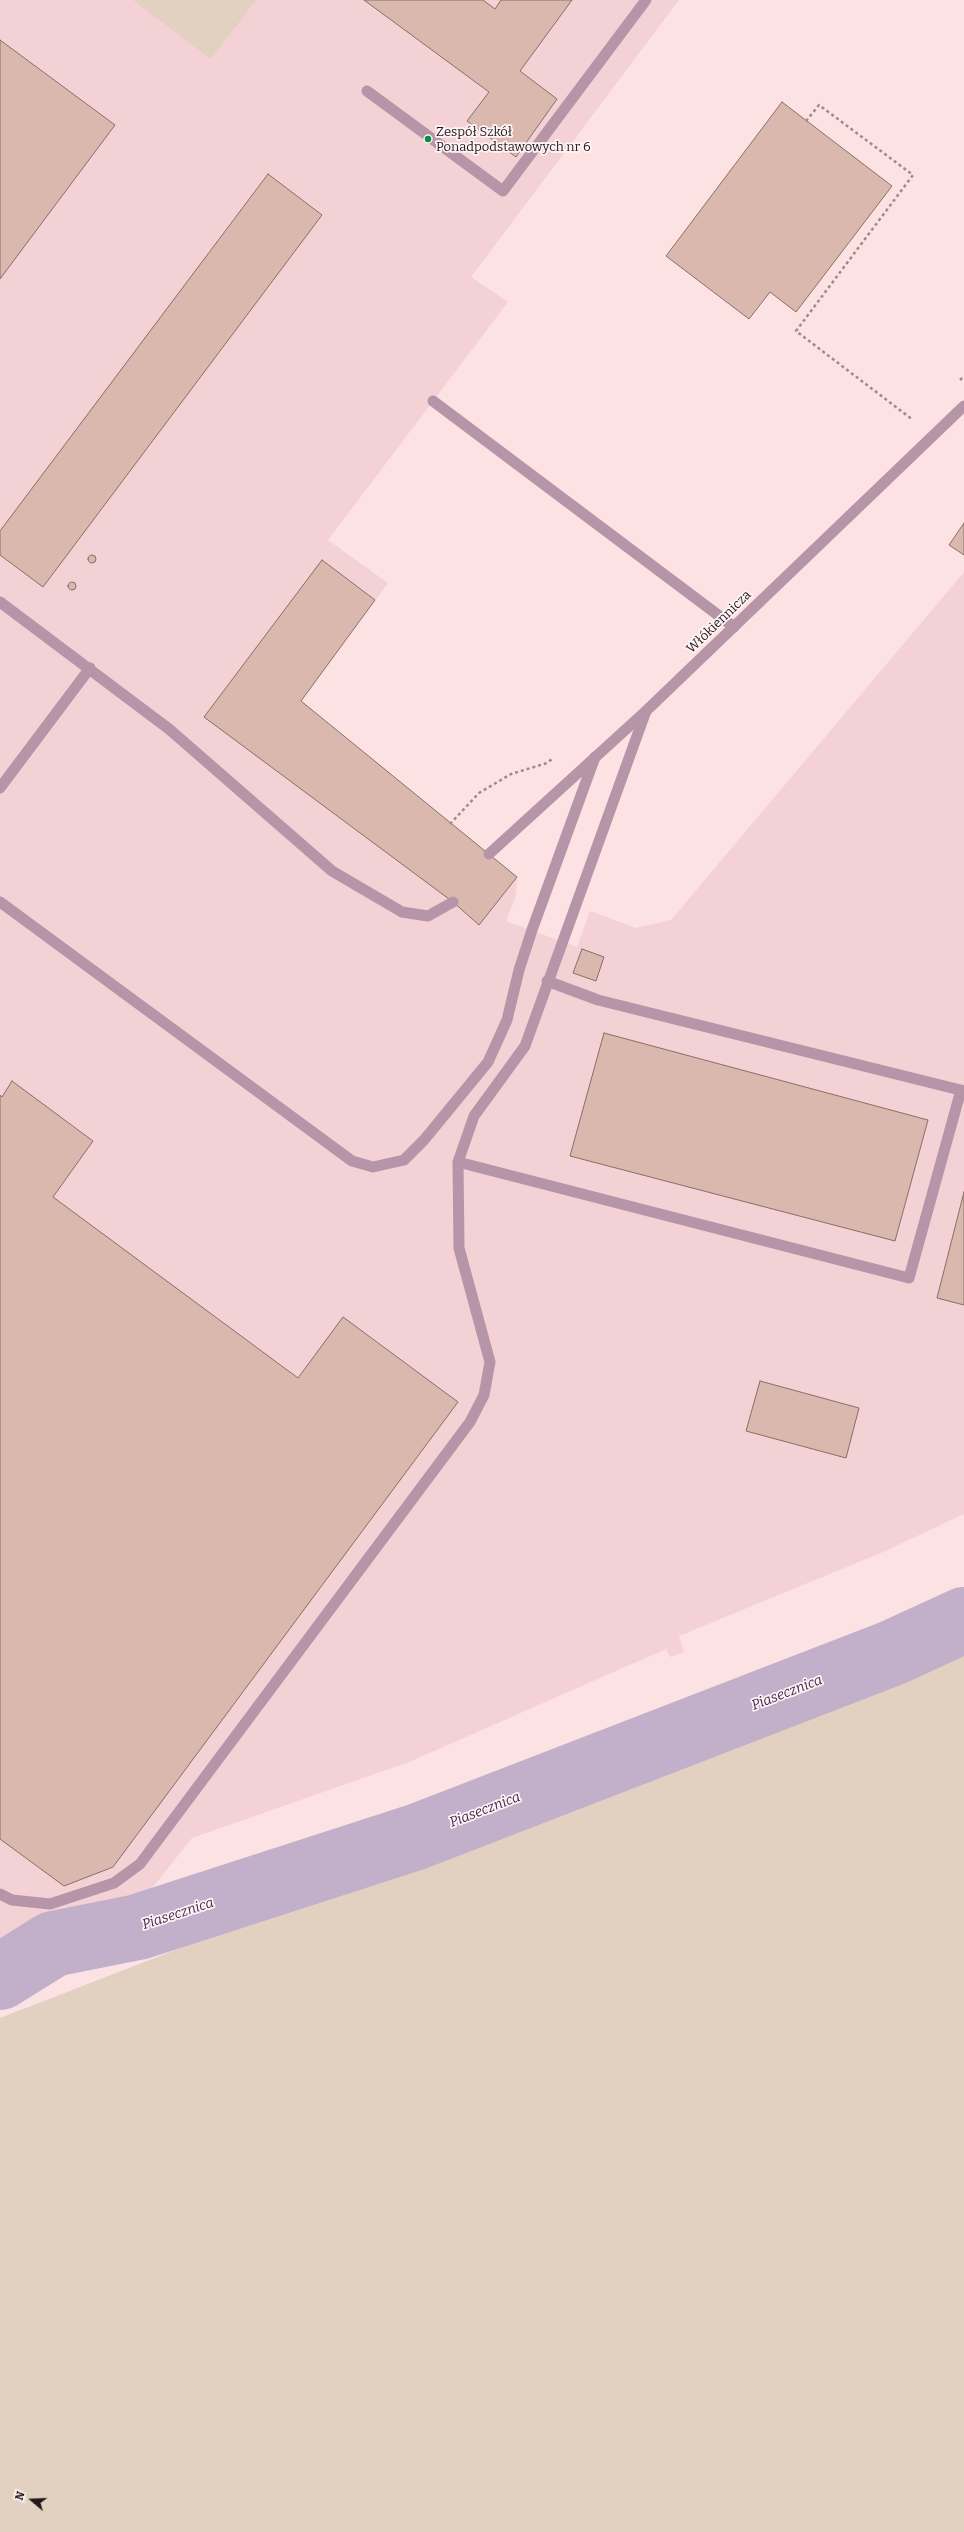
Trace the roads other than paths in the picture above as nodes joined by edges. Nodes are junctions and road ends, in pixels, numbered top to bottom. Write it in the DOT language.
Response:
graph roads {
  1 [pos="646,0"];
  2 [pos="367,91"];
  3 [pos="433,401"];
  4 [pos="964,406"];
  5 [pos="0,602"];
  6 [pos="734,627"];
  7 [pos="90,668"];
  8 [pos="646,710"];
  9 [pos="595,757"];
  10 [pos="0,788"];
  11 [pos="489,854"];
  12 [pos="0,902"];
  13 [pos="453,902"];
  14 [pos="547,981"];
  15 [pos="963,1091"];
  16 [pos="458,1162"];
  17 [pos="0,1894"];
  1 -- 2 [label="street"];
  3 -- 6 [label="street"];
  4 -- 6 [label="street, Włókiennicza"];
  5 -- 7 [label="street"];
  6 -- 8 [label="street, Włókiennicza"];
  7 -- 10 [label="street"];
  7 -- 13 [label="street"];
  8 -- 9 [label="street, Włókiennicza"];
  8 -- 14 [label="street"];
  9 -- 11 [label="street, Włókiennicza"];
  9 -- 12 [label="street"];
  14 -- 15 [label="street"];
  14 -- 16 [label="street"];
  15 -- 16 [label="street"];
  16 -- 17 [label="street"];
}
